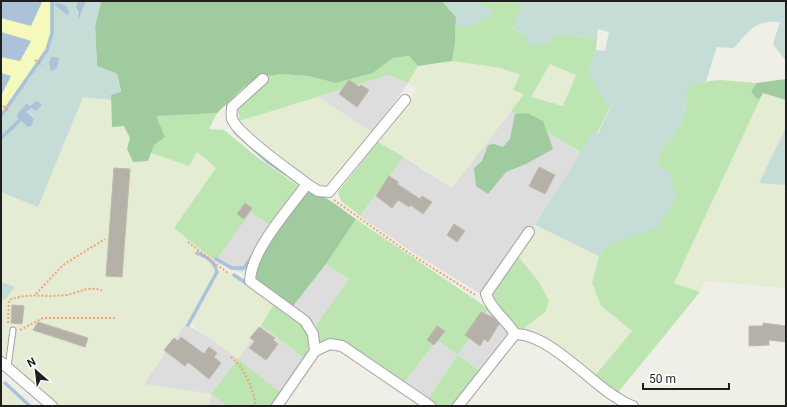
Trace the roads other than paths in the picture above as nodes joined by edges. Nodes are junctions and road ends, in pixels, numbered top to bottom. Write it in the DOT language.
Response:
graph roads {
  1 [pos="263,79"];
  2 [pos="405,100"];
  3 [pos="307,184"];
  4 [pos="529,232"];
  5 [pos="13,333"];
  6 [pos="515,334"];
  7 [pos="315,351"];
  8 [pos="5,364"];
  9 [pos="52,406"];
  10 [pos="277,406"];
  11 [pos="430,406"];
  12 [pos="458,406"];
  13 [pos="633,406"];
  1 -- 3 [label="street"];
  2 -- 3 [label="street"];
  3 -- 7 [label="street"];
  4 -- 6 [label="street"];
  5 -- 8 [label="lane"];
  6 -- 12 [label="street"];
  6 -- 13 [label="street"];
  7 -- 10 [label="street"];
  7 -- 11 [label="street"];
  8 -- 9 [label="street"];
}
